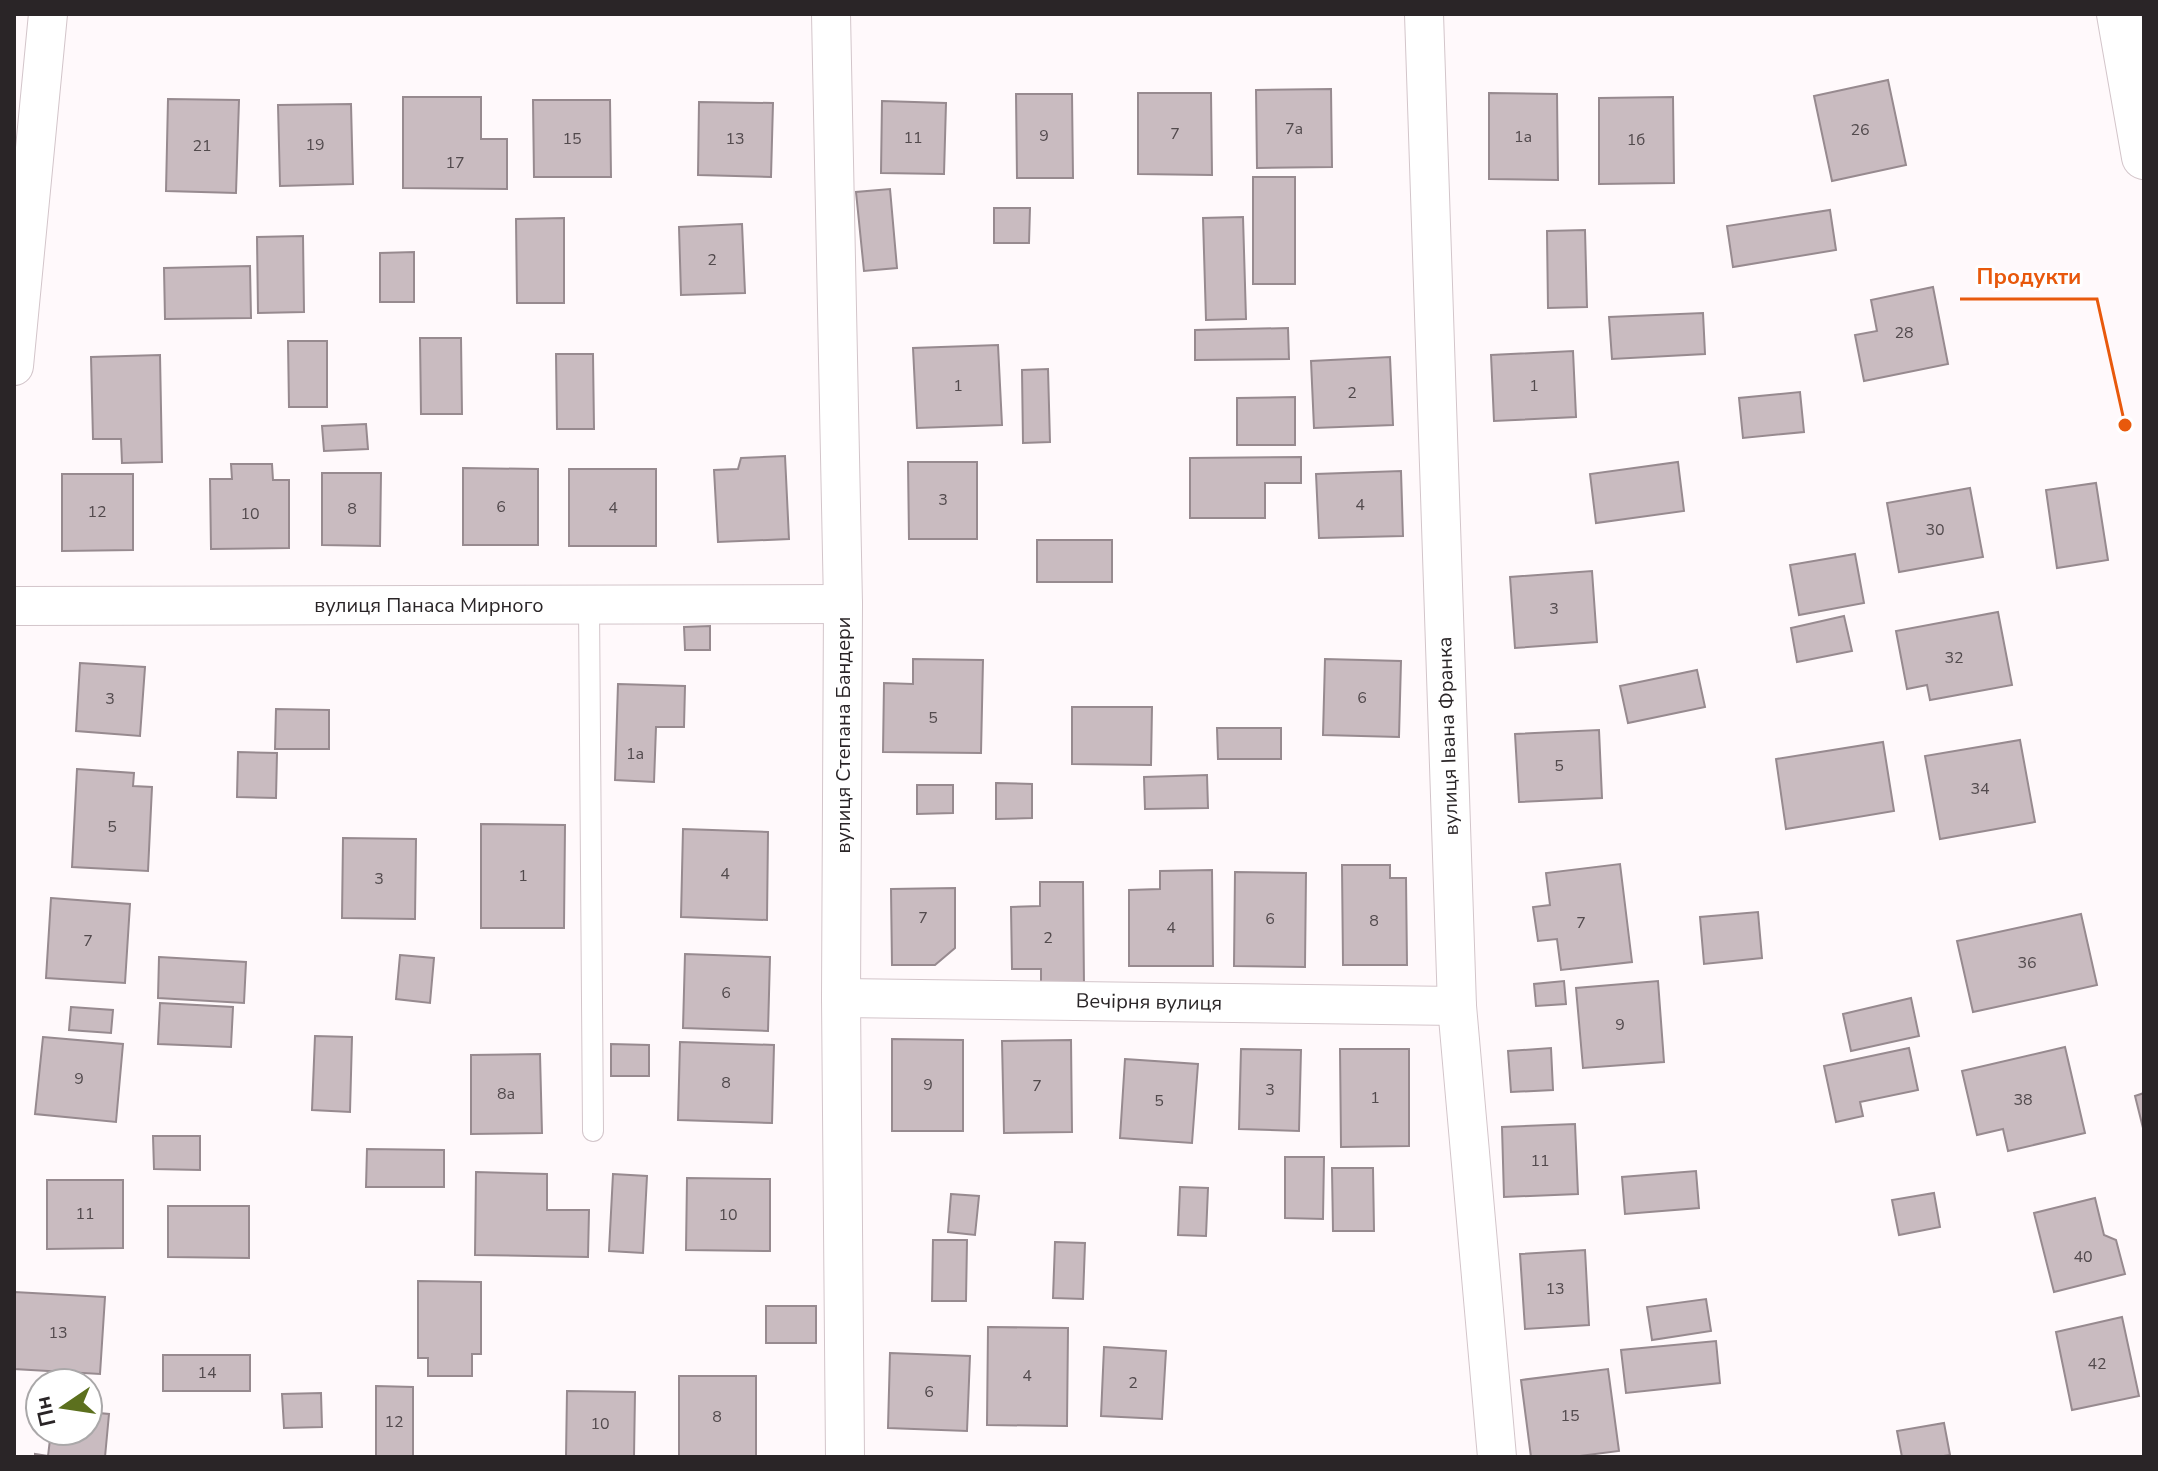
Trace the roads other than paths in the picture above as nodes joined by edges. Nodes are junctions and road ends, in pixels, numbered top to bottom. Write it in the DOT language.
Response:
graph roads {
  1 [pos="48,14"];
  2 [pos="831,14"];
  3 [pos="1424,14"];
  4 [pos="2119,14"];
  5 [pos="2144,157"];
  6 [pos="14,366"];
  7 [pos="843,604"];
  8 [pos="589,605"];
  9 [pos="14,606"];
  10 [pos="841,998"];
  11 [pos="1457,1006"];
  12 [pos="593,1131"];
  13 [pos="845,1457"];
  14 [pos="1497,1457"];
  1 -- 6 [label="street"];
  2 -- 7 [label="street, вулиця Степана Бандери"];
  3 -- 11 [label="street, вулиця Івана Франка"];
  4 -- 5 [label="street"];
  7 -- 8 [label="street, вулиця Панаса Мирного"];
  7 -- 10 [label="street, вулиця Степана Бандери"];
  8 -- 9 [label="street, вулиця Панаса Мирного"];
  8 -- 12 [label="lane"];
  10 -- 11 [label="street, Вечірня вулиця"];
  10 -- 13 [label="street, вулиця Степана Бандери"];
  11 -- 14 [label="street, вулиця Івана Франка"];
}
